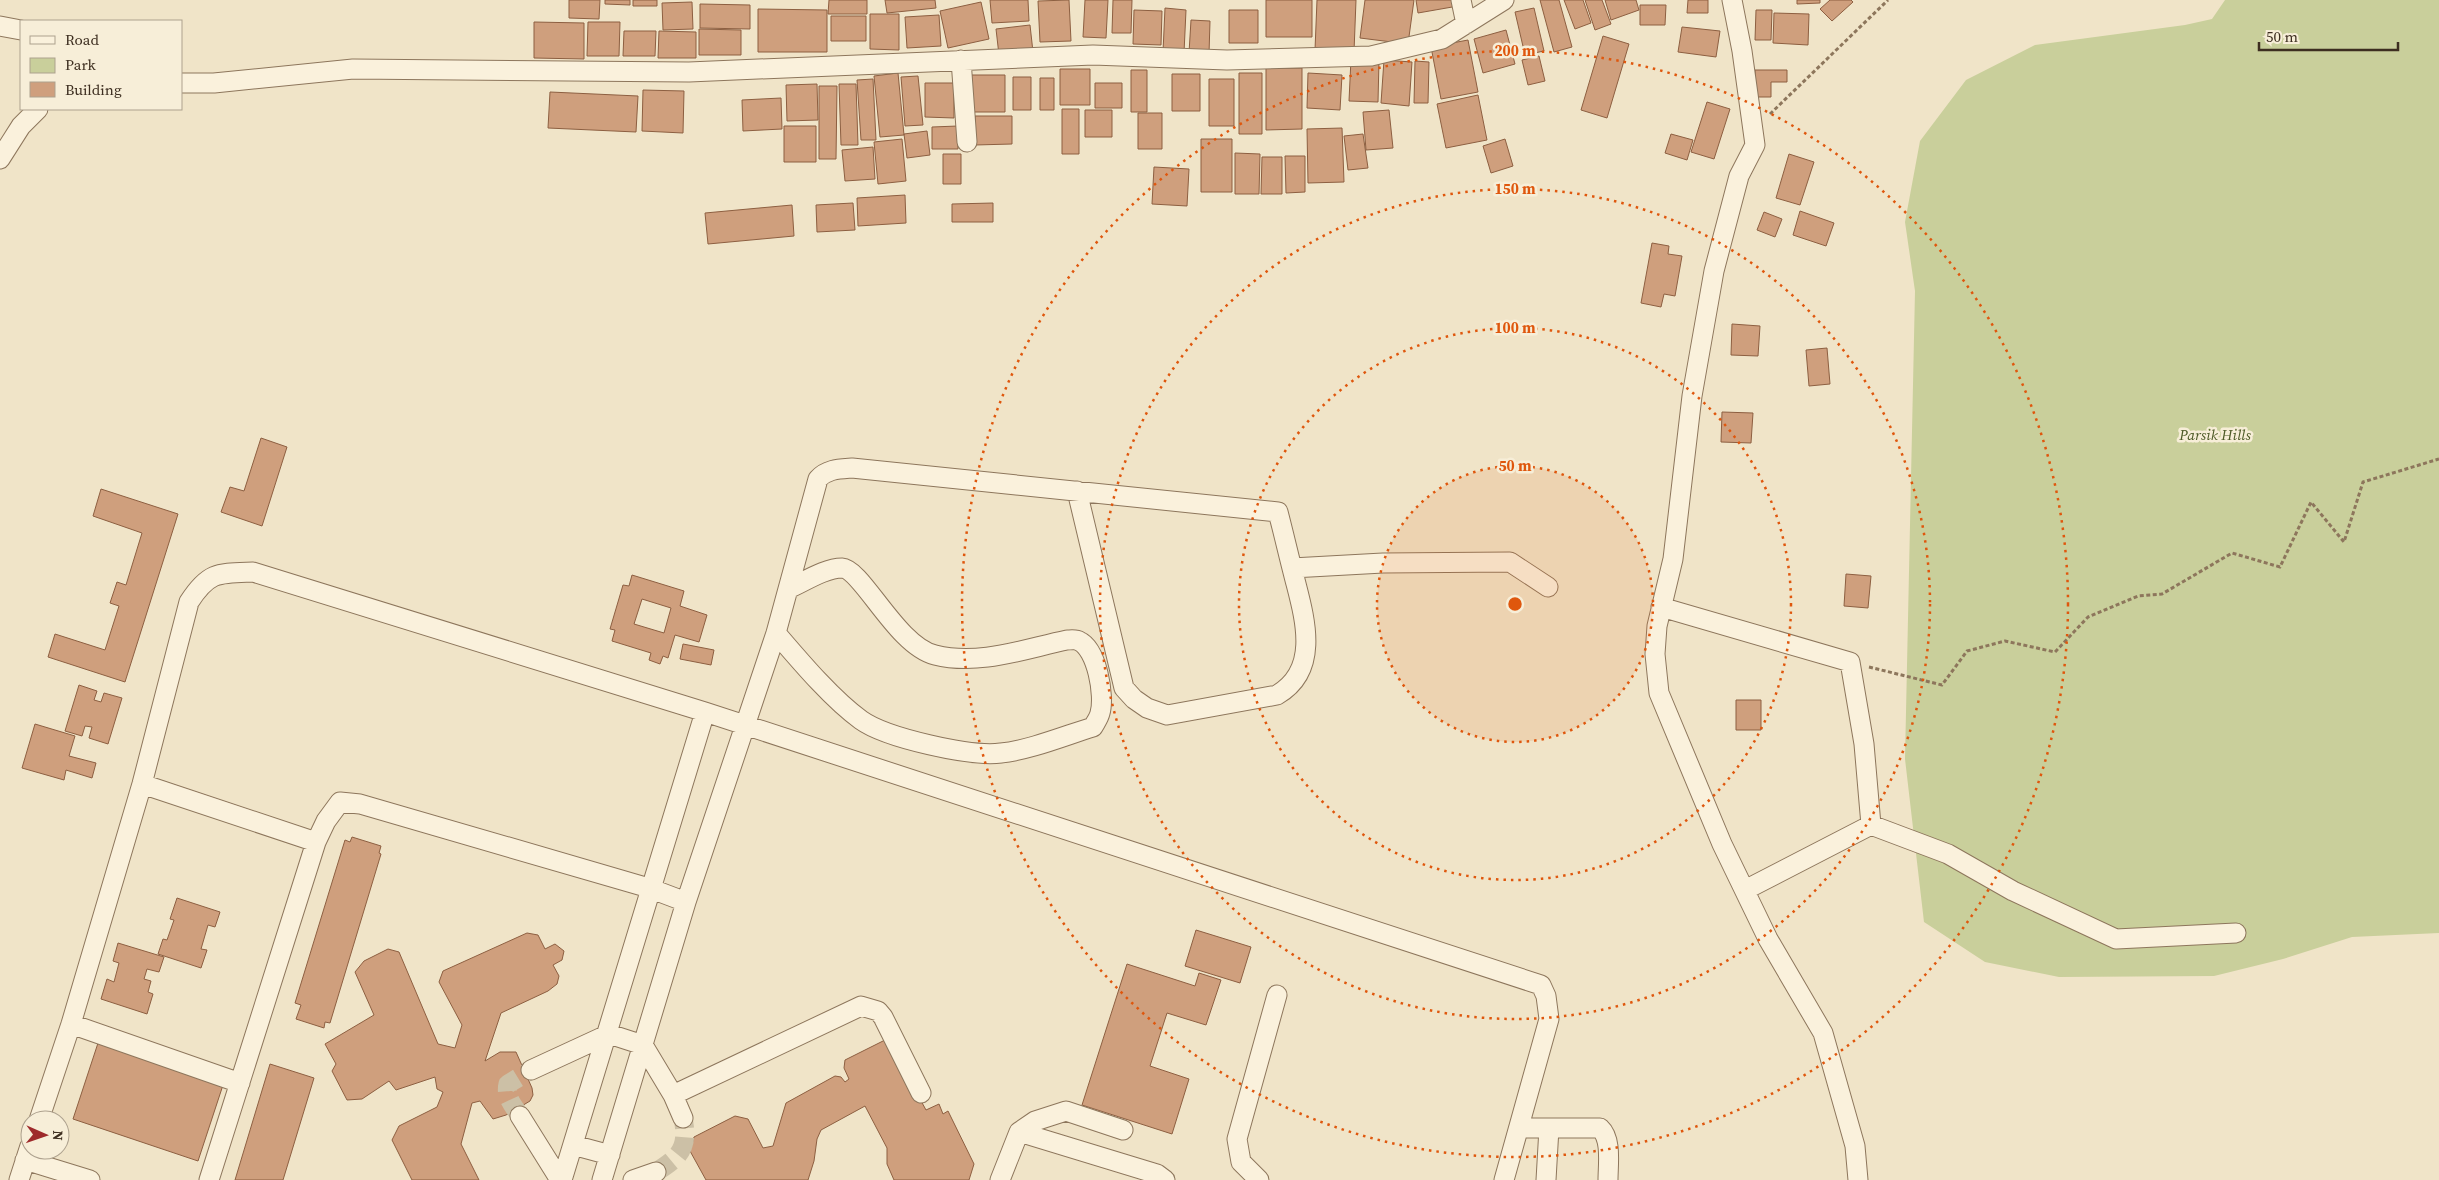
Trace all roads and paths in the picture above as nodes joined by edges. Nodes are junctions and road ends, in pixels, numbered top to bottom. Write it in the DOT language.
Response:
graph roads {
  1 [pos="1461,0"];
  2 [pos="1504,0"];
  3 [pos="1732,0"];
  4 [pos="1888,0"];
  5 [pos="1466,24"];
  6 [pos="0,26"];
  7 [pos="20,30"];
  8 [pos="961,60"];
  9 [pos="182,83"];
  10 [pos="37,110"];
  11 [pos="967,142"];
  12 [pos="1754,145"];
  13 [pos="0,159"];
  14 [pos="2439,459"];
  15 [pos="1077,491"];
  16 [pos="1292,568"];
  17 [pos="1548,587"];
  18 [pos="788,589"];
  19 [pos="1661,607"];
  20 [pos="776,634"];
  21 [pos="1850,662"];
  22 [pos="705,712"];
  23 [pos="745,726"];
  24 [pos="142,784"];
  25 [pos="1871,825"];
  26 [pos="316,842"];
  27 [pos="649,888"];
  28 [pos="1745,890"];
  29 [pos="686,902"];
  30 [pos="2236,933"];
  31 [pos="1277,994"];
  32 [pos="71,1024"];
  33 [pos="609,1034"];
  34 [pos="643,1045"];
  35 [pos="531,1070"];
  36 [pos="240,1083"];
  37 [pos="921,1093"];
  38 [pos="673,1095"];
  39 [pos="42,1110"];
  40 [pos="520,1116"];
  41 [pos="683,1118"];
  42 [pos="1519,1128"];
  43 [pos="1549,1128"];
  44 [pos="1123,1130"];
  45 [pos="1019,1132"];
  46 [pos="573,1145"];
  47 [pos="610,1155"];
  48 [pos="26,1160"];
  49 [pos="44,1160"];
  50 [pos="656,1172"];
  51 [pos="19,1180"];
  52 [pos="90,1180"];
  53 [pos="209,1180"];
  54 [pos="561,1180"];
  55 [pos="602,1180"];
  56 [pos="633,1180"];
  57 [pos="1000,1180"];
  58 [pos="1165,1180"];
  59 [pos="1259,1180"];
  60 [pos="1504,1180"];
  61 [pos="1546,1180"];
  62 [pos="1608,1180"];
  63 [pos="1858,1180"];
  1 -- 5 [label="street"];
  2 -- 5 [label="street"];
  3 -- 12 [label="street"];
  4 -- 12 [label="path"];
  5 -- 8 [label="street"];
  6 -- 7 [label="street"];
  8 -- 9 [label="street"];
  8 -- 11 [label="street"];
  10 -- 13 [label="street"];
  12 -- 19 [label="street"];
  14 -- 21 [label="path"];
  15 -- 16 [label="street"];
  15 -- 16 [label="street"];
  15 -- 18 [label="street"];
  16 -- 17 [label="street"];
  18 -- 20 [label="street"];
  18 -- 20 [label="street"];
  19 -- 21 [label="street"];
  19 -- 28 [label="street"];
  20 -- 23 [label="street"];
  21 -- 25 [label="street"];
  22 -- 23 [label="street"];
  22 -- 24 [label="street"];
  22 -- 27 [label="street"];
  23 -- 29 [label="street"];
  23 -- 42 [label="street"];
  24 -- 26 [label="street"];
  24 -- 32 [label="street"];
  25 -- 28 [label="street"];
  25 -- 30 [label="street"];
  26 -- 27 [label="street"];
  26 -- 36 [label="street"];
  27 -- 29 [label="street"];
  27 -- 33 [label="street"];
  28 -- 63 [label="street"];
  29 -- 34 [label="street"];
  31 -- 59 [label="street"];
  32 -- 36 [label="street"];
  32 -- 39 [label="street"];
  33 -- 34 [label="street"];
  33 -- 35 [label="street"];
  33 -- 46 [label="street"];
  34 -- 38 [label="street"];
  34 -- 47 [label="street"];
  36 -- 53 [label="street"];
  37 -- 38 [label="street"];
  38 -- 41 [label="street"];
  40 -- 54 [label="street"];
  42 -- 43 [label="street"];
  42 -- 60 [label="street"];
  43 -- 61 [label="street"];
  43 -- 62 [label="street"];
  44 -- 45 [label="street"];
  45 -- 57 [label="street"];
  45 -- 58 [label="street"];
  46 -- 47 [label="street"];
  46 -- 54 [label="street"];
  47 -- 55 [label="street"];
  48 -- 51 [label="street"];
  49 -- 52 [label="street"];
  50 -- 56 [label="street"];
}
